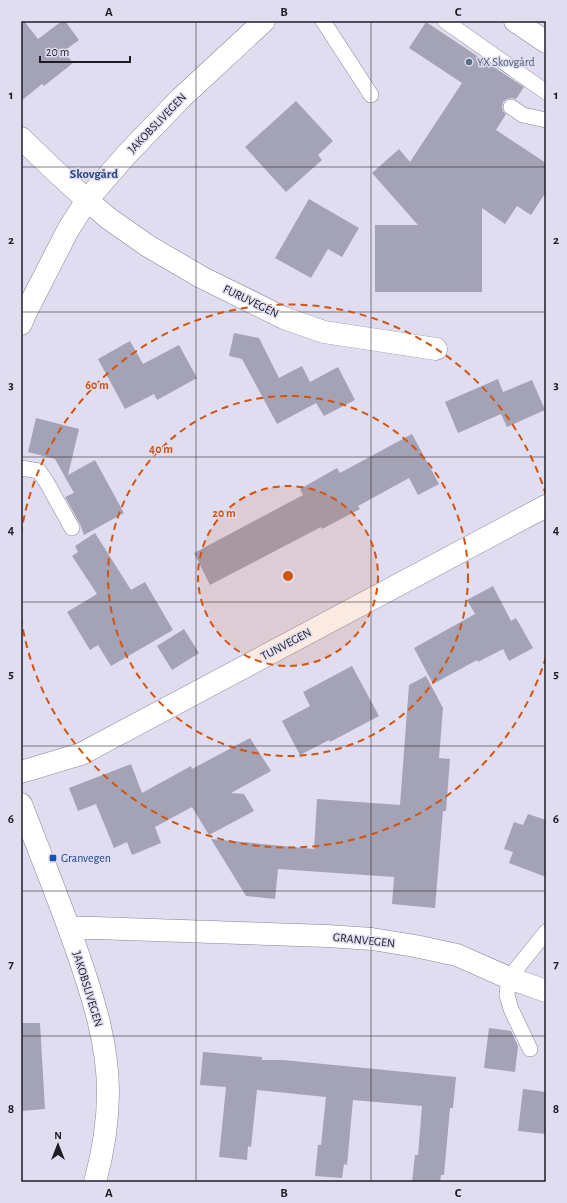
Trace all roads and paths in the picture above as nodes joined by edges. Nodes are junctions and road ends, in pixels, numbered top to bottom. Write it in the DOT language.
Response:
graph roads {
  1 [pos="264,21"];
  2 [pos="323,21"];
  3 [pos="445,21"];
  4 [pos="515,21"];
  5 [pos="546,42"];
  6 [pos="546,92"];
  7 [pos="371,95"];
  8 [pos="511,107"];
  9 [pos="546,120"];
  10 [pos="21,138"];
  11 [pos="88,200"];
  12 [pos="22,317"];
  13 [pos="436,349"];
  14 [pos="21,468"];
  15 [pos="546,506"];
  16 [pos="72,528"];
  17 [pos="21,772"];
  18 [pos="21,804"];
  19 [pos="69,928"];
  20 [pos="546,932"];
  21 [pos="509,978"];
  22 [pos="546,991"];
  23 [pos="530,1049"];
  24 [pos="95,1182"];
  1 -- 11 [label="street, JAKOBSLIVEGEN"];
  2 -- 7 [label="lane"];
  3 -- 6 [label="lane"];
  4 -- 5 [label="street"];
  8 -- 9 [label="lane"];
  10 -- 11 [label="street, FURUVEGEN"];
  11 -- 12 [label="street, JAKOBSLIVEGEN"];
  11 -- 13 [label="street, FURUVEGEN"];
  14 -- 16 [label="lane"];
  15 -- 17 [label="street, TUNVEGEN"];
  18 -- 19 [label="street, JAKOBSLIVEGEN"];
  19 -- 21 [label="street, GRANVEGEN"];
  19 -- 24 [label="street, JAKOBSLIVEGEN"];
  20 -- 21 [label="lane"];
  21 -- 22 [label="street, GRANVEGEN"];
  21 -- 23 [label="lane"];
}
